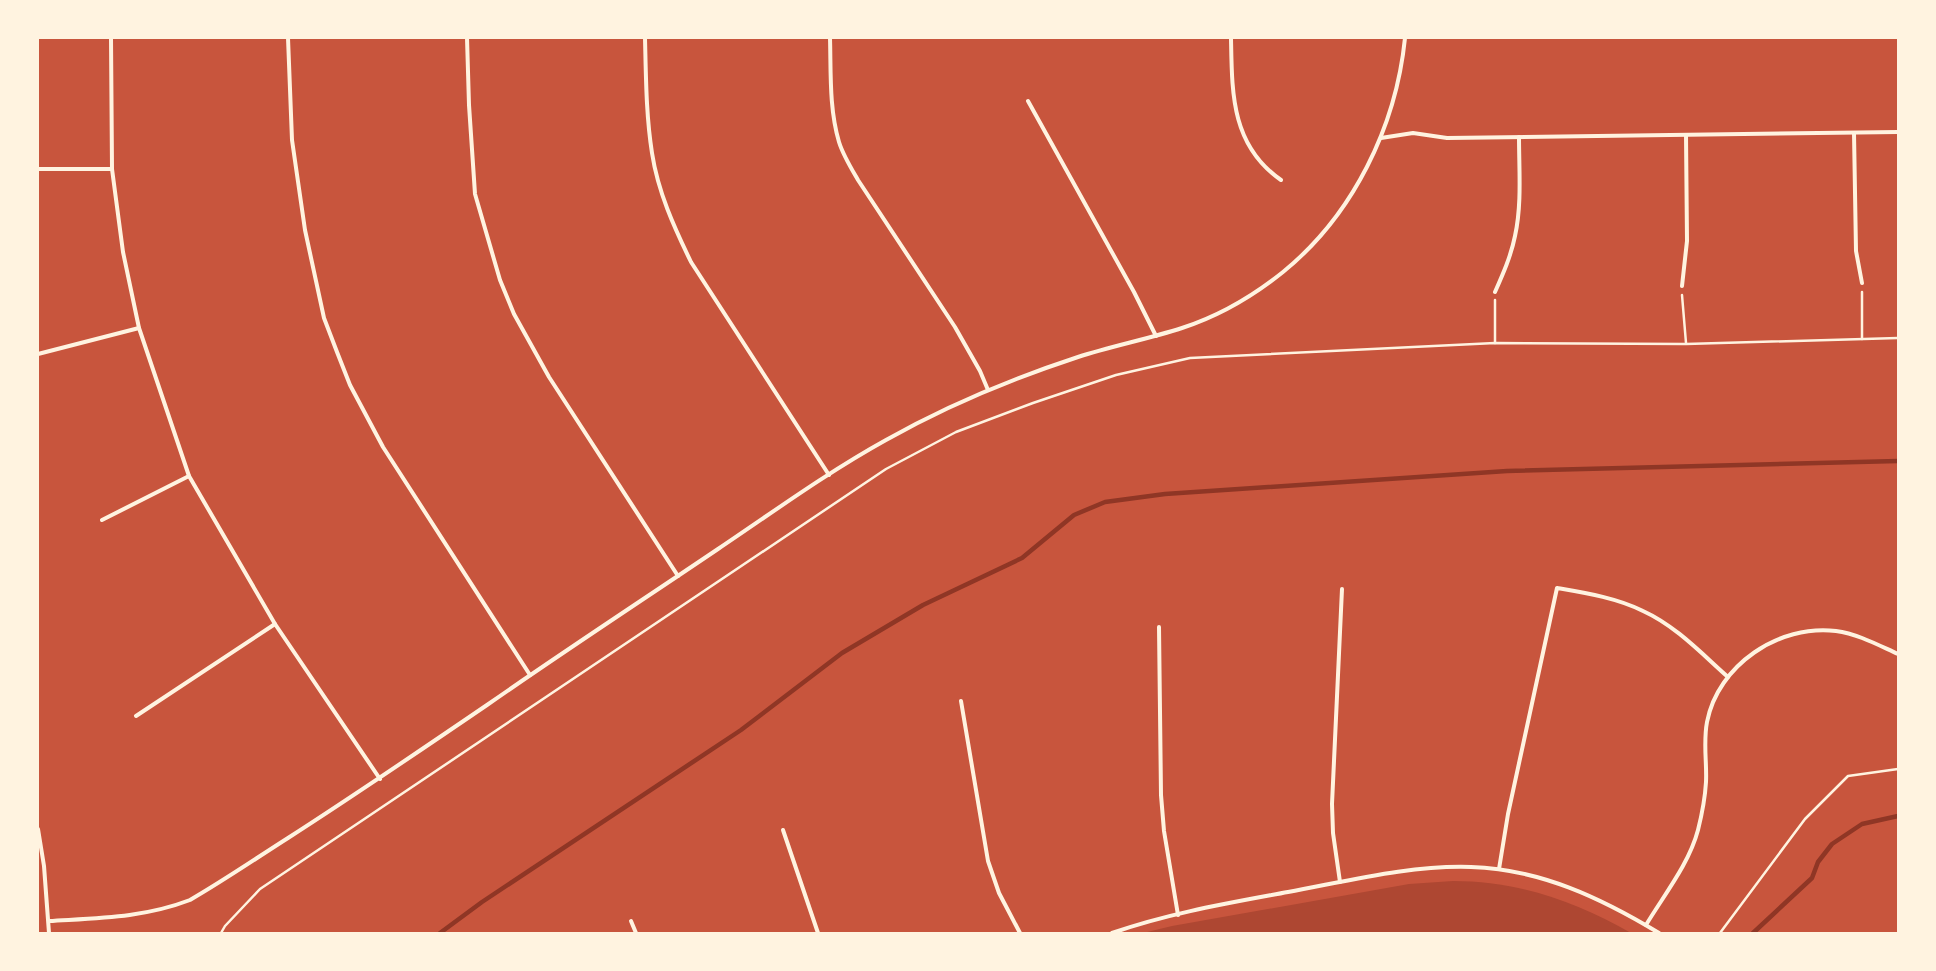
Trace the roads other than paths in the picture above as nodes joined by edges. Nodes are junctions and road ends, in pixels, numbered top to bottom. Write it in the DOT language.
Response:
graph roads {
  1 [pos="111,38"];
  2 [pos="288,38"];
  3 [pos="467,38"];
  4 [pos="645,38"];
  5 [pos="830,38"];
  6 [pos="1231,38"];
  7 [pos="1405,38"];
  8 [pos="1028,101"];
  9 [pos="1898,132"];
  10 [pos="1854,133"];
  11 [pos="1686,135"];
  12 [pos="1519,137"];
  13 [pos="1381,138"];
  14 [pos="38,169"];
  15 [pos="112,169"];
  16 [pos="1281,180"];
  17 [pos="1862,283"];
  18 [pos="1682,286"];
  19 [pos="1495,292"];
  20 [pos="139,328"];
  21 [pos="1156,336"];
  22 [pos="38,354"];
  23 [pos="988,390"];
  24 [pos="189,476"];
  25 [pos="829,476"];
  26 [pos="102,520"];
  27 [pos="678,576"];
  28 [pos="1342,589"];
  29 [pos="275,624"];
  30 [pos="1159,627"];
  31 [pos="1898,654"];
  32 [pos="530,675"];
  33 [pos="1728,677"];
  34 [pos="961,701"];
  35 [pos="136,716"];
  36 [pos="380,779"];
  37 [pos="38,829"];
  38 [pos="783,830"];
  39 [pos="1499,869"];
  40 [pos="1340,882"];
  41 [pos="1178,914"];
  42 [pos="49,921"];
  43 [pos="631,921"];
  44 [pos="1646,925"];
  45 [pos="49,933"];
  46 [pos="636,933"];
  47 [pos="818,933"];
  48 [pos="1020,933"];
  49 [pos="1112,933"];
  50 [pos="1659,933"];
  1 -- 15 [label="street"];
  2 -- 32 [label="street"];
  3 -- 27 [label="street"];
  4 -- 25 [label="street"];
  5 -- 23 [label="street"];
  6 -- 16 [label="street"];
  7 -- 13 [label="street"];
  8 -- 21 [label="street"];
  9 -- 10 [label="street"];
  10 -- 11 [label="street"];
  10 -- 17 [label="street"];
  11 -- 12 [label="street"];
  11 -- 18 [label="street"];
  12 -- 13 [label="street"];
  12 -- 19 [label="street"];
  13 -- 21 [label="street"];
  14 -- 15 [label="street"];
  15 -- 20 [label="street"];
  20 -- 22 [label="street"];
  20 -- 24 [label="street"];
  21 -- 23 [label="street"];
  23 -- 25 [label="street"];
  24 -- 26 [label="street"];
  24 -- 29 [label="street"];
  25 -- 27 [label="street"];
  27 -- 32 [label="street"];
  28 -- 40 [label="street"];
  29 -- 35 [label="street"];
  29 -- 36 [label="street"];
  30 -- 41 [label="street"];
  31 -- 33 [label="street"];
  32 -- 36 [label="street"];
  33 -- 39 [label="street"];
  33 -- 44 [label="street"];
  34 -- 48 [label="street"];
  36 -- 42 [label="street"];
  37 -- 42 [label="street"];
  38 -- 47 [label="street"];
  39 -- 40 [label="street"];
  39 -- 44 [label="street"];
  40 -- 41 [label="street"];
  41 -- 49 [label="street"];
  42 -- 45 [label="street"];
  43 -- 46 [label="street"];
  44 -- 50 [label="street"];
}
